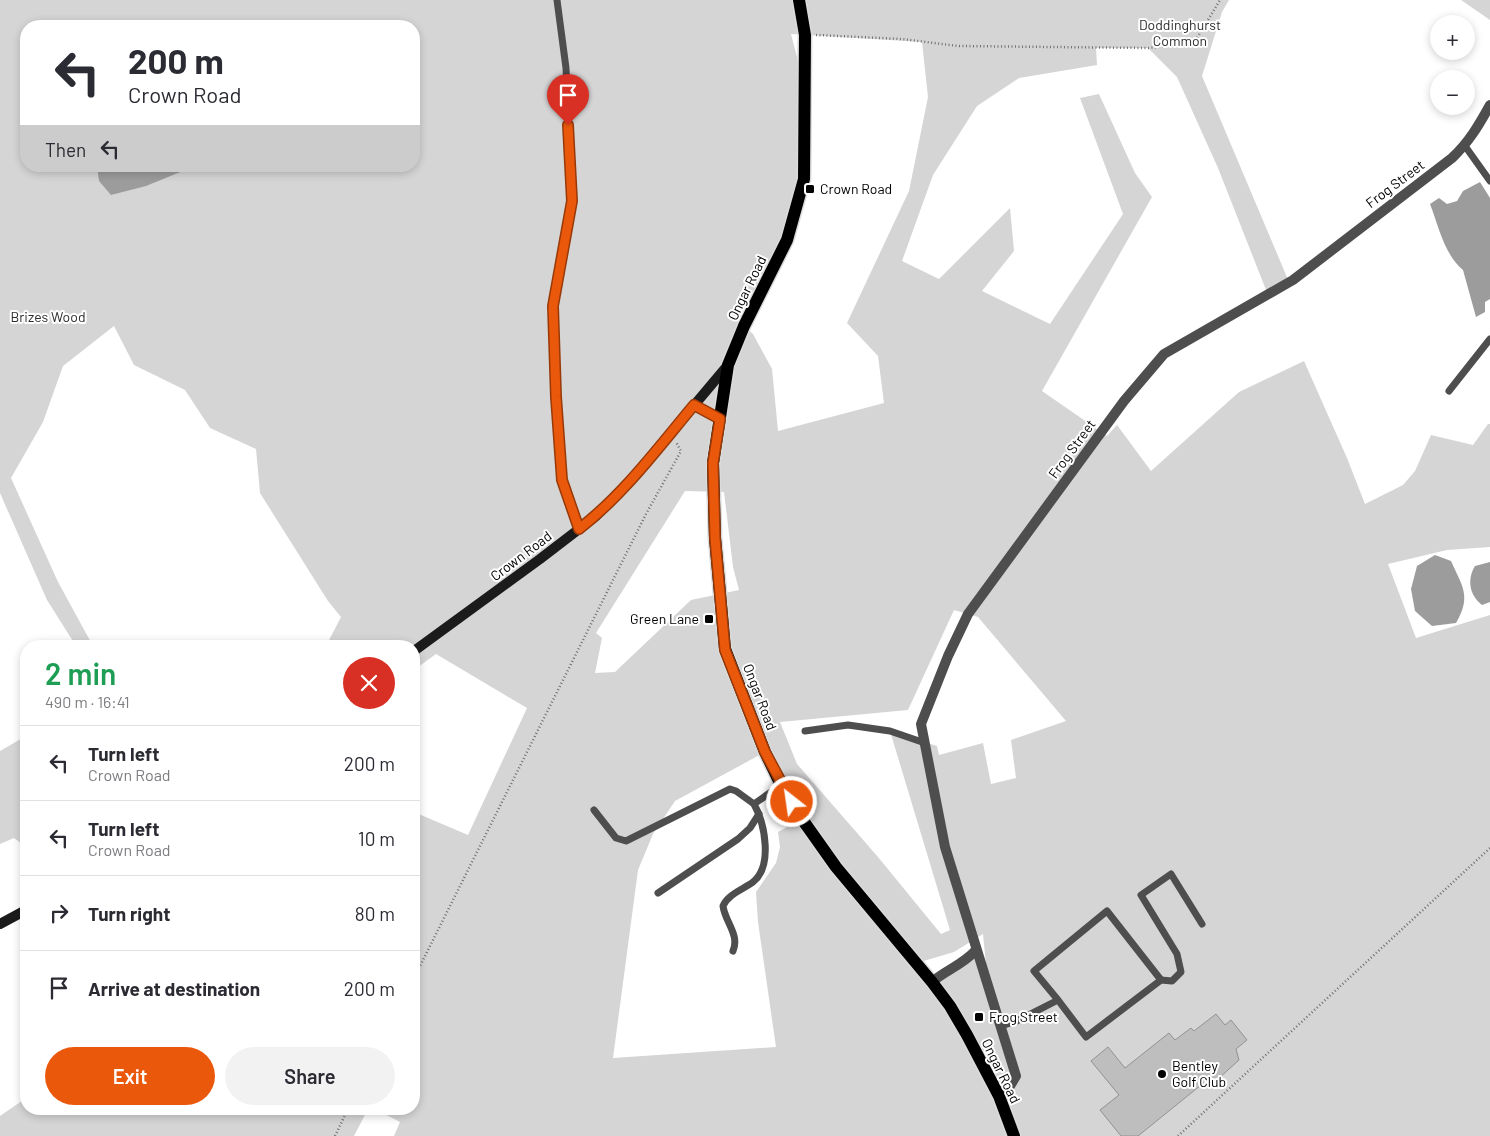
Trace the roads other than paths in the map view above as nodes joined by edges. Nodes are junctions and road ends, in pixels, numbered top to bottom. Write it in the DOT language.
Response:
graph roads {
  1 [pos="557,0"];
  2 [pos="799,0"];
  3 [pos="1490,105"];
  4 [pos="1465,146"];
  5 [pos="1490,181"];
  6 [pos="1490,339"];
  7 [pos="728,365"];
  8 [pos="1449,392"];
  9 [pos="694,405"];
  10 [pos="720,419"];
  11 [pos="579,529"];
  12 [pos="420,647"];
  13 [pos="805,731"];
  14 [pos="925,744"];
  15 [pos="781,785"];
  16 [pos="754,804"];
  17 [pos="594,810"];
  18 [pos="760,814"];
  19 [pos="658,893"];
  20 [pos="20,913"];
  21 [pos="0,924"];
  22 [pos="1202,924"];
  23 [pos="976,950"];
  24 [pos="733,951"];
  25 [pos="1161,980"];
  26 [pos="932,982"];
  27 [pos="1058,1000"];
  28 [pos="1001,1026"];
  29 [pos="999,1096"];
  30 [pos="1014,1136"];
  1 -- 11 [label="lane"];
  2 -- 7 [label="main road, Ongar Road"];
  3 -- 4 [label="street, Frog Street"];
  4 -- 5 [label="lane"];
  4 -- 14 [label="street, Frog Street"];
  6 -- 8 [label="lane"];
  7 -- 9 [label="street, Crown Road"];
  7 -- 10 [label="main road, Ongar Road"];
  9 -- 10 [label="street"];
  9 -- 11 [label="street, Crown Road"];
  10 -- 15 [label="main road, Ongar Road"];
  11 -- 12 [label="street, Crown Road"];
  13 -- 14 [label="lane"];
  14 -- 23 [label="street, Frog Street"];
  15 -- 16 [label="lane"];
  15 -- 26 [label="main road, Ongar Road"];
  16 -- 17 [label="lane"];
  16 -- 18 [label="lane"];
  18 -- 19 [label="lane"];
  18 -- 24 [label="lane"];
  20 -- 21 [label="street"];
  22 -- 25 [label="lane"];
  23 -- 26 [label="street"];
  23 -- 28 [label="street, Frog Street"];
  25 -- 27 [label="lane"];
  25 -- 27 [label="lane"];
  26 -- 29 [label="main road, Ongar Road"];
  27 -- 28 [label="lane"];
  28 -- 29 [label="street, Frog Street"];
  29 -- 30 [label="main road, Ongar Road"];
}
